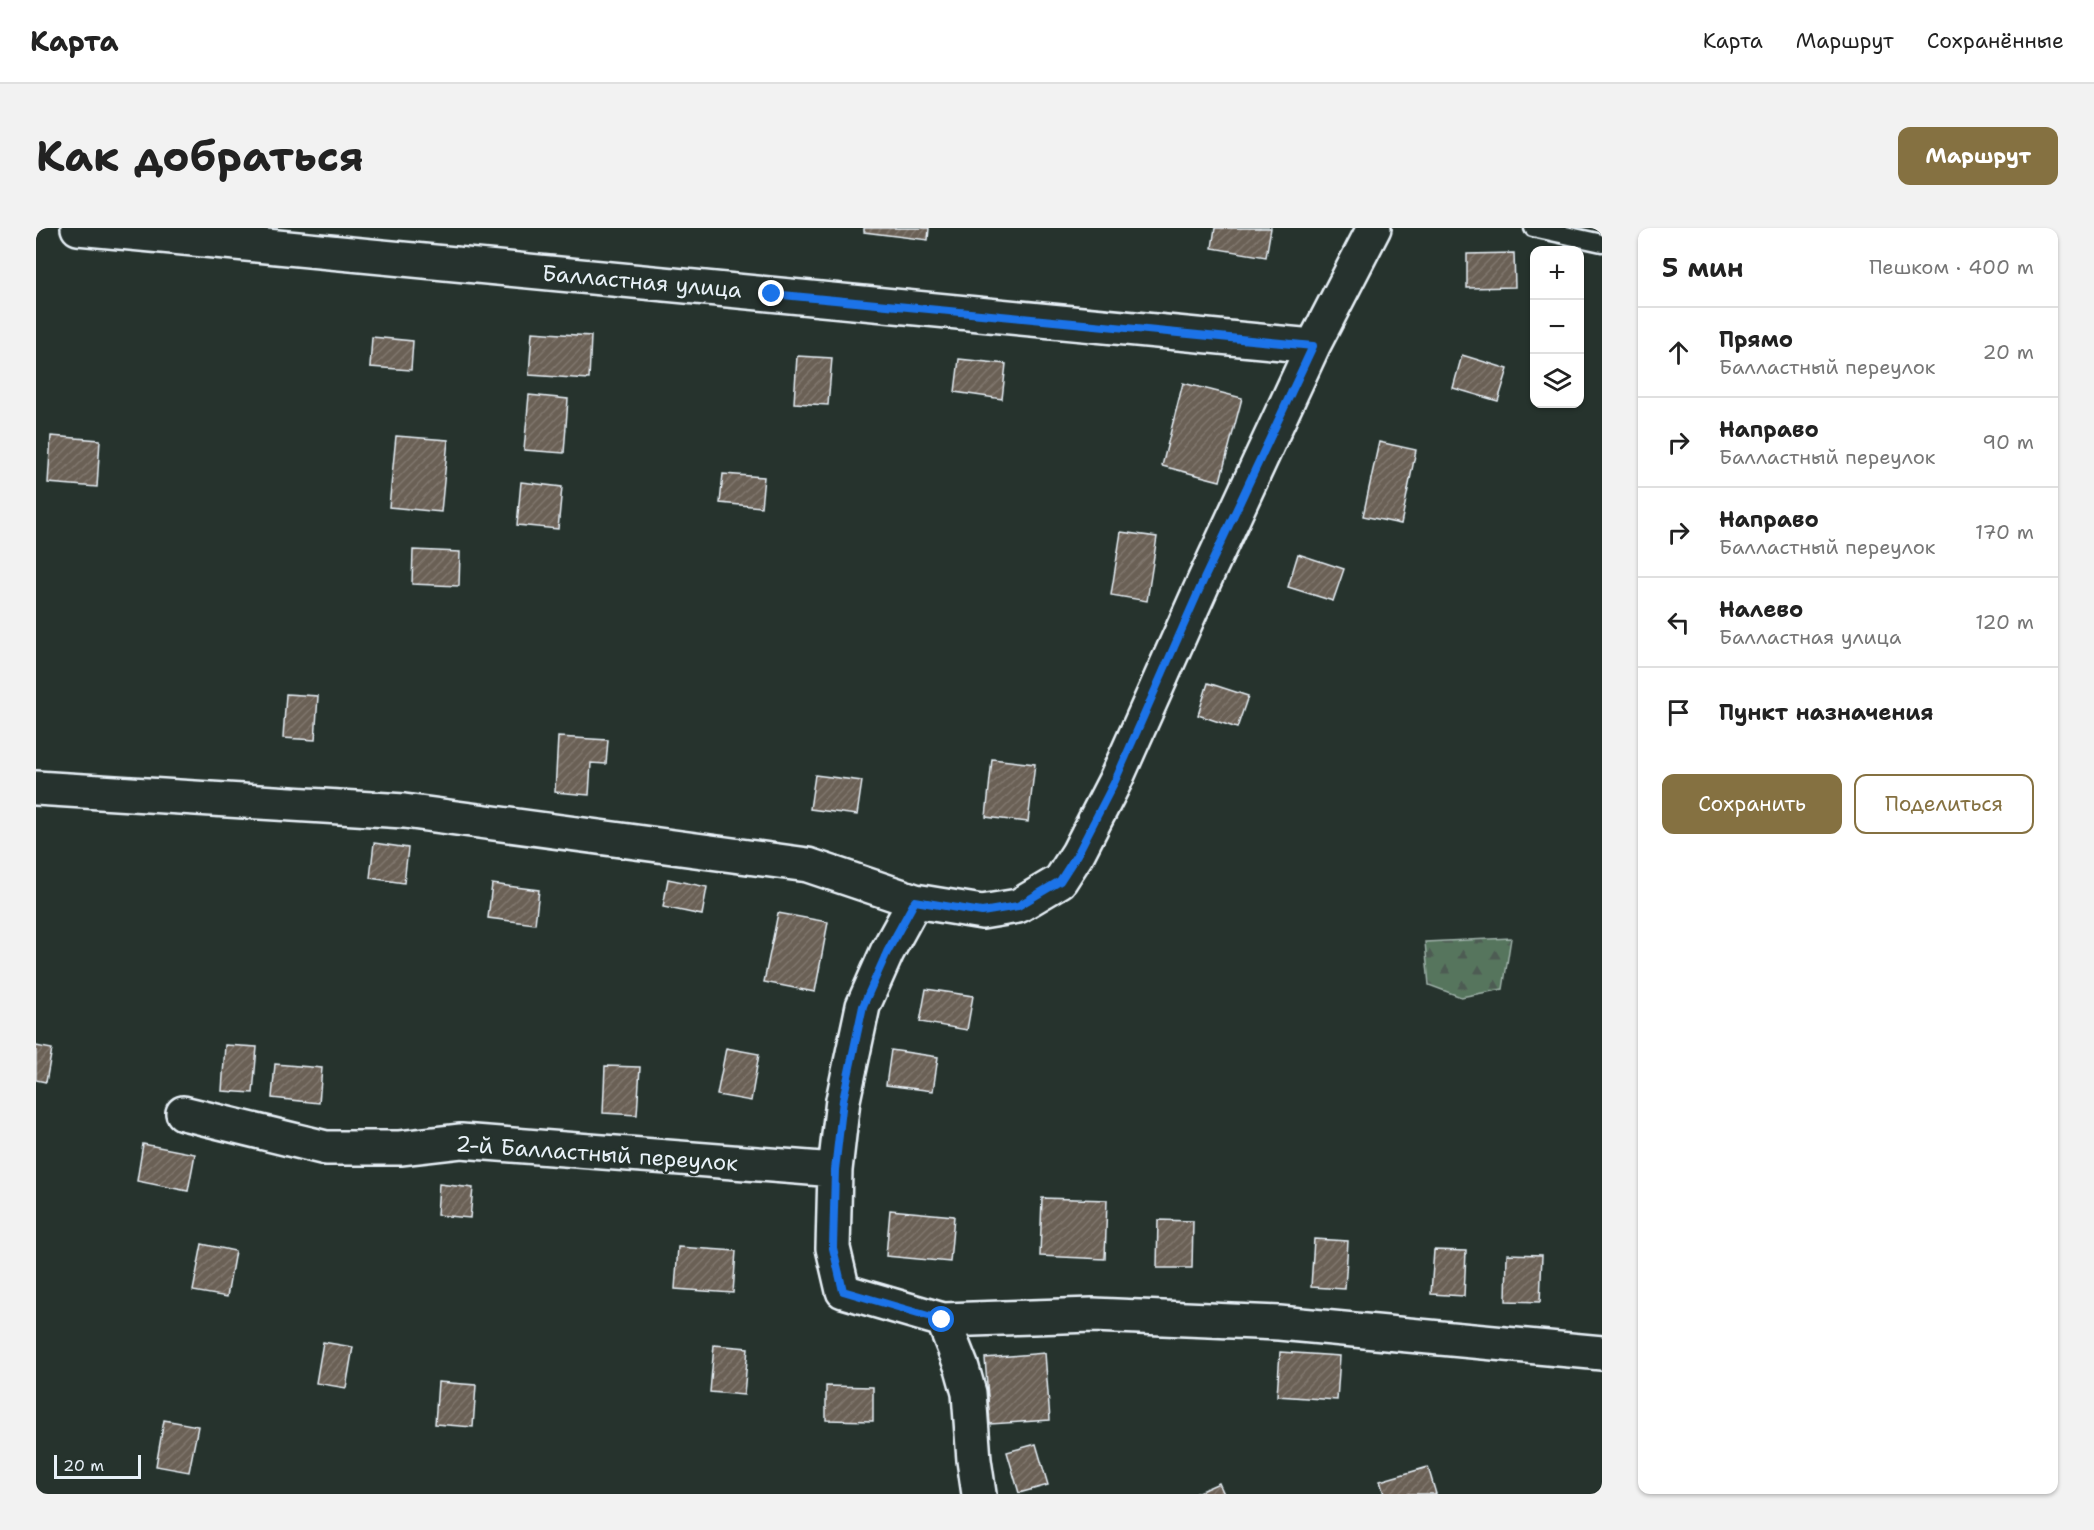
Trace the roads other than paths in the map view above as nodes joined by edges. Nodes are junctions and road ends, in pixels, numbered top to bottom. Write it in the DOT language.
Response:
graph roads {
  1 [pos="78,228"];
  2 [pos="1374,228"];
  3 [pos="1533,228"];
  4 [pos="1602,243"];
  5 [pos="1313,346"];
  6 [pos="36,788"];
  7 [pos="915,901"];
  8 [pos="183,1113"];
  9 [pos="835,1170"];
  10 [pos="942,1320"];
  11 [pos="1602,1353"];
  12 [pos="979,1494"];
  1 -- 5 [label="street, Балластная улица"];
  2 -- 5 [label="street"];
  3 -- 4 [label="lane"];
  5 -- 7 [label="street"];
  6 -- 7 [label="street"];
  7 -- 9 [label="street"];
  8 -- 9 [label="street, 2-й Балластный переулок"];
  9 -- 10 [label="street"];
  10 -- 11 [label="street"];
  10 -- 12 [label="street"];
}
